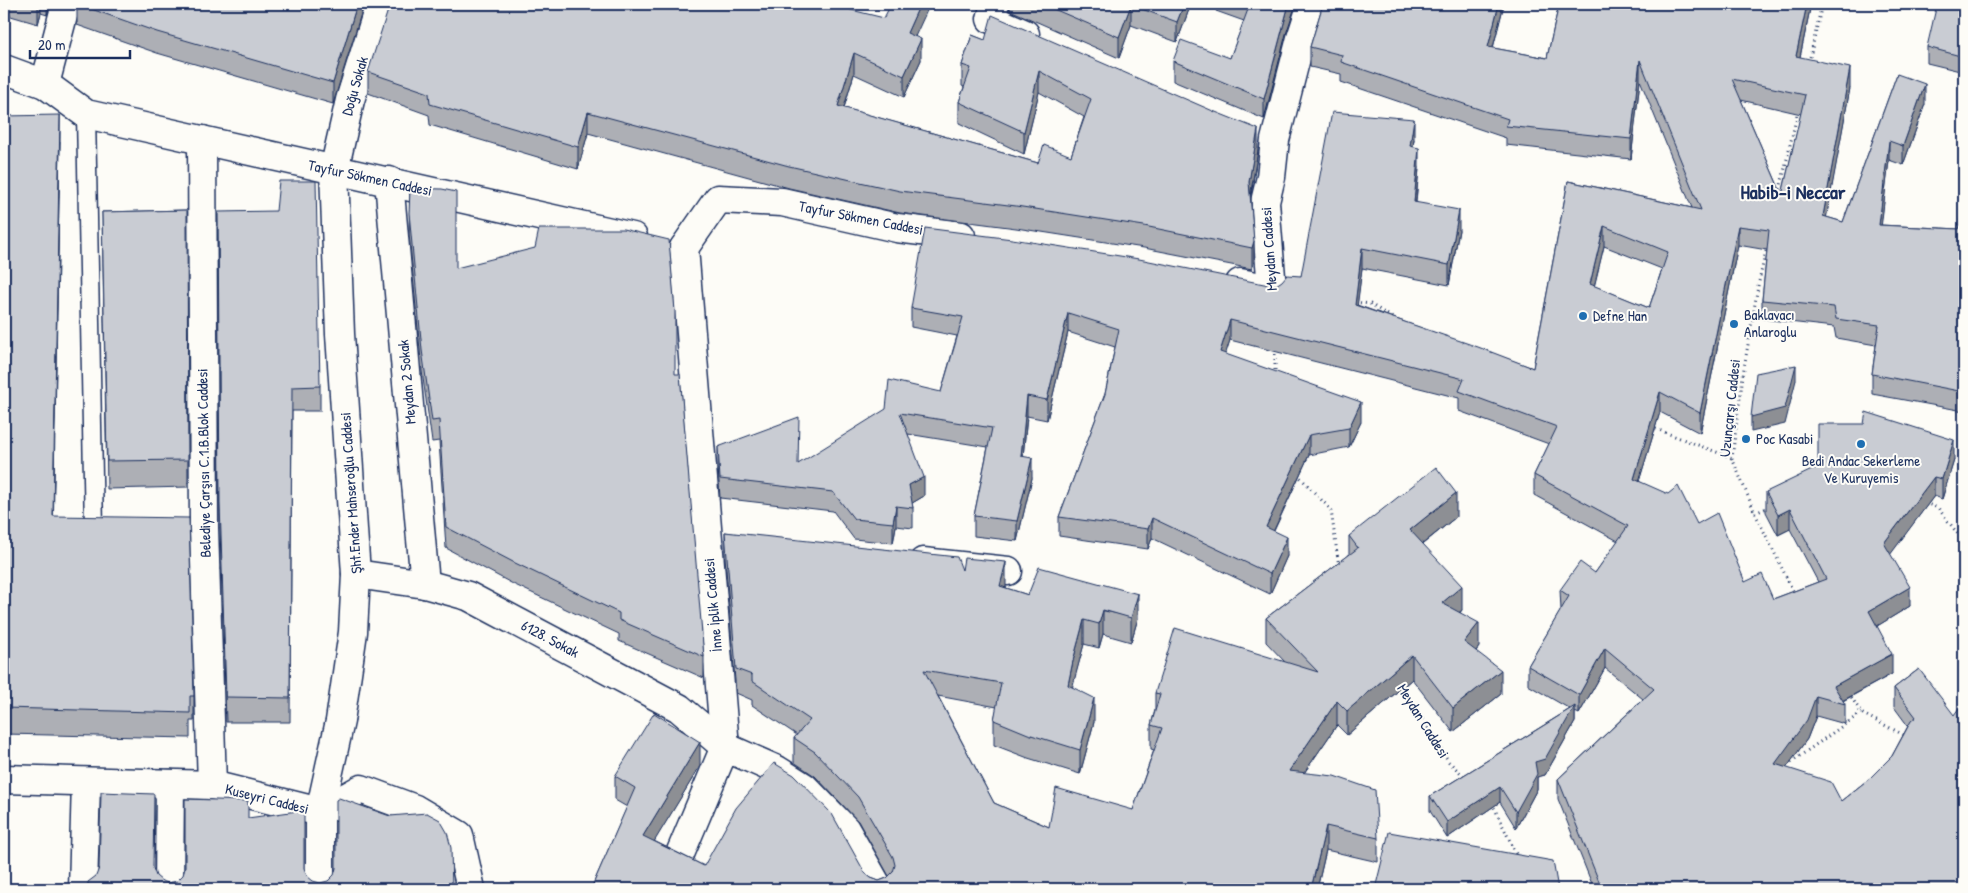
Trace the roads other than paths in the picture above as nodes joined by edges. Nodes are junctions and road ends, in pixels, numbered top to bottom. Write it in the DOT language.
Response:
graph roads {
  1 [pos="66,4"];
  2 [pos="380,4"];
  3 [pos="995,4"];
  4 [pos="1312,4"];
  5 [pos="1046,43"];
  6 [pos="4,69"];
  7 [pos="45,84"];
  8 [pos="86,114"];
  9 [pos="202,140"];
  10 [pos="334,170"];
  11 [pos="389,181"];
  12 [pos="985,239"];
  13 [pos="684,248"];
  14 [pos="1216,278"];
  15 [pos="121,528"];
  16 [pos="708,539"];
  17 [pos="737,542"];
  18 [pos="902,560"];
  19 [pos="1008,571"];
  20 [pos="356,574"];
  21 [pos="425,584"];
  22 [pos="725,747"];
  23 [pos="4,780"];
  24 [pos="86,782"];
  25 [pos="170,784"];
  26 [pos="212,785"];
  27 [pos="320,812"];
  28 [pos="680,854"];
  29 [pos="83,889"];
  30 [pos="169,889"];
  31 [pos="320,889"];
  32 [pos="471,889"];
  33 [pos="879,889"];
  1 -- 7 [label="street"];
  2 -- 10 [label="street, Doğu Sokak"];
  3 -- 5 [label="street"];
  4 -- 14 [label="street, Meydan Caddesi"];
  6 -- 7 [label="street, Tayfur Sökmen Caddesi"];
  7 -- 8 [label="street, Tayfur Sökmen Caddesi"];
  8 -- 9 [label="street, Tayfur Sökmen Caddesi"];
  8 -- 15 [label="lane"];
  9 -- 10 [label="street, Tayfur Sökmen Caddesi"];
  9 -- 26 [label="street, Belediye Çarşısı C.1.B.Blok Caddesi"];
  10 -- 11 [label="street, Tayfur Sökmen Caddesi"];
  10 -- 20 [label="street, Şht.Ender Mahseroğlu Caddesi"];
  11 -- 13 [label="street, Tayfur Sökmen Caddesi"];
  11 -- 21 [label="street, Meydan 2 Sokak"];
  12 -- 13 [label="street, Tayfur Sökmen Caddesi"];
  13 -- 16 [label="street, İnne İplik Caddesi"];
  16 -- 17 [label="street"];
  16 -- 22 [label="street, İnne İplik Caddesi"];
  18 -- 19 [label="street"];
  20 -- 21 [label="street, 6128. Sokak"];
  20 -- 27 [label="street, Şht.Ender Mahseroğlu Caddesi"];
  21 -- 22 [label="street, 6128. Sokak"];
  22 -- 28 [label="street"];
  22 -- 33 [label="street"];
  23 -- 24 [label="street, Kuseyri Caddesi"];
  24 -- 25 [label="street, Kuseyri Caddesi"];
  24 -- 29 [label="street"];
  25 -- 26 [label="street, Kuseyri Caddesi"];
  25 -- 30 [label="street"];
  26 -- 27 [label="street, Kuseyri Caddesi"];
  27 -- 31 [label="street, Şht.Ender Mahseroğlu Caddesi"];
  27 -- 32 [label="street, Kuseyri Caddesi"];
}
